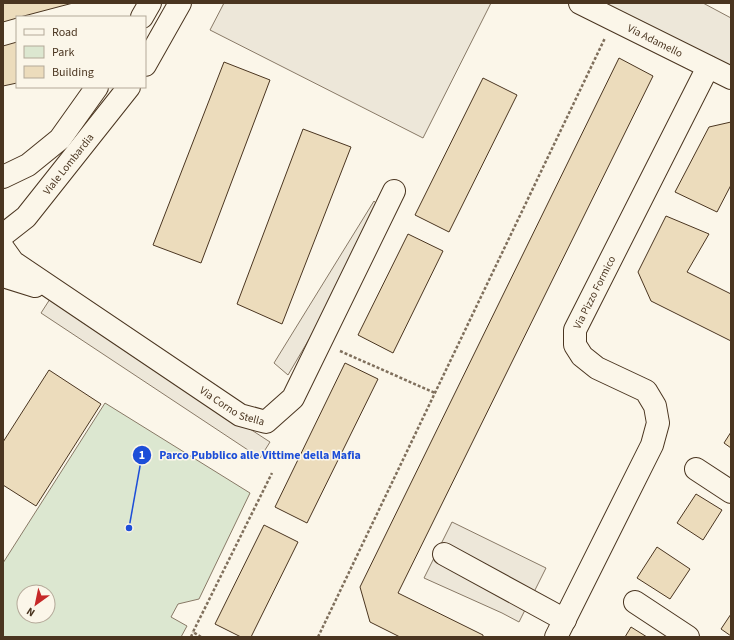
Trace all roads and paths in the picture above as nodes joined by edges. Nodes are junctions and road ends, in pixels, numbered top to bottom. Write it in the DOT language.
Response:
graph roads {
  1 [pos="150,3"];
  2 [pos="180,3"];
  3 [pos="580,3"];
  4 [pos="143,16"];
  5 [pos="614,19"];
  6 [pos="146,64"];
  7 [pos="708,67"];
  8 [pos="731,78"];
  9 [pos="96,88"];
  10 [pos="127,88"];
  11 [pos="3,177"];
  12 [pos="394,191"];
  13 [pos="3,235"];
  14 [pos="3,248"];
  15 [pos="3,276"];
  16 [pos="57,293"];
  17 [pos="320,342"];
  18 [pos="435,393"];
  19 [pos="696,469"];
  20 [pos="272,473"];
  21 [pos="731,492"];
  22 [pos="444,554"];
  23 [pos="635,602"];
  24 [pos="561,629"];
  25 [pos="193,632"];
  26 [pos="191,637"];
  27 [pos="201,637"];
  28 [pos="318,637"];
  29 [pos="688,637"];
  1 -- 4 [label="street"];
  2 -- 6 [label="street"];
  3 -- 5 [label="street, Via Adamello"];
  5 -- 7 [label="street, Via Adamello"];
  5 -- 18 [label="path"];
  7 -- 8 [label="street, Via Adamello"];
  7 -- 24 [label="street, Via Pizzo Formico"];
  9 -- 11 [label="street, Viale Lombardia"];
  10 -- 13 [label="street, Viale Lombardia"];
  12 -- 17 [label="street, Via Corno Stella"];
  14 -- 16 [label="street, Via Corno Stella"];
  15 -- 16 [label="street, Via Corno Stella"];
  16 -- 17 [label="street, Via Corno Stella"];
  17 -- 18 [label="path"];
  18 -- 28 [label="path"];
  19 -- 21 [label="street"];
  20 -- 25 [label="path"];
  22 -- 24 [label="street, Via Pizzo Formico"];
  23 -- 29 [label="street"];
  25 -- 26 [label="path"];
  25 -- 27 [label="path"];
}
